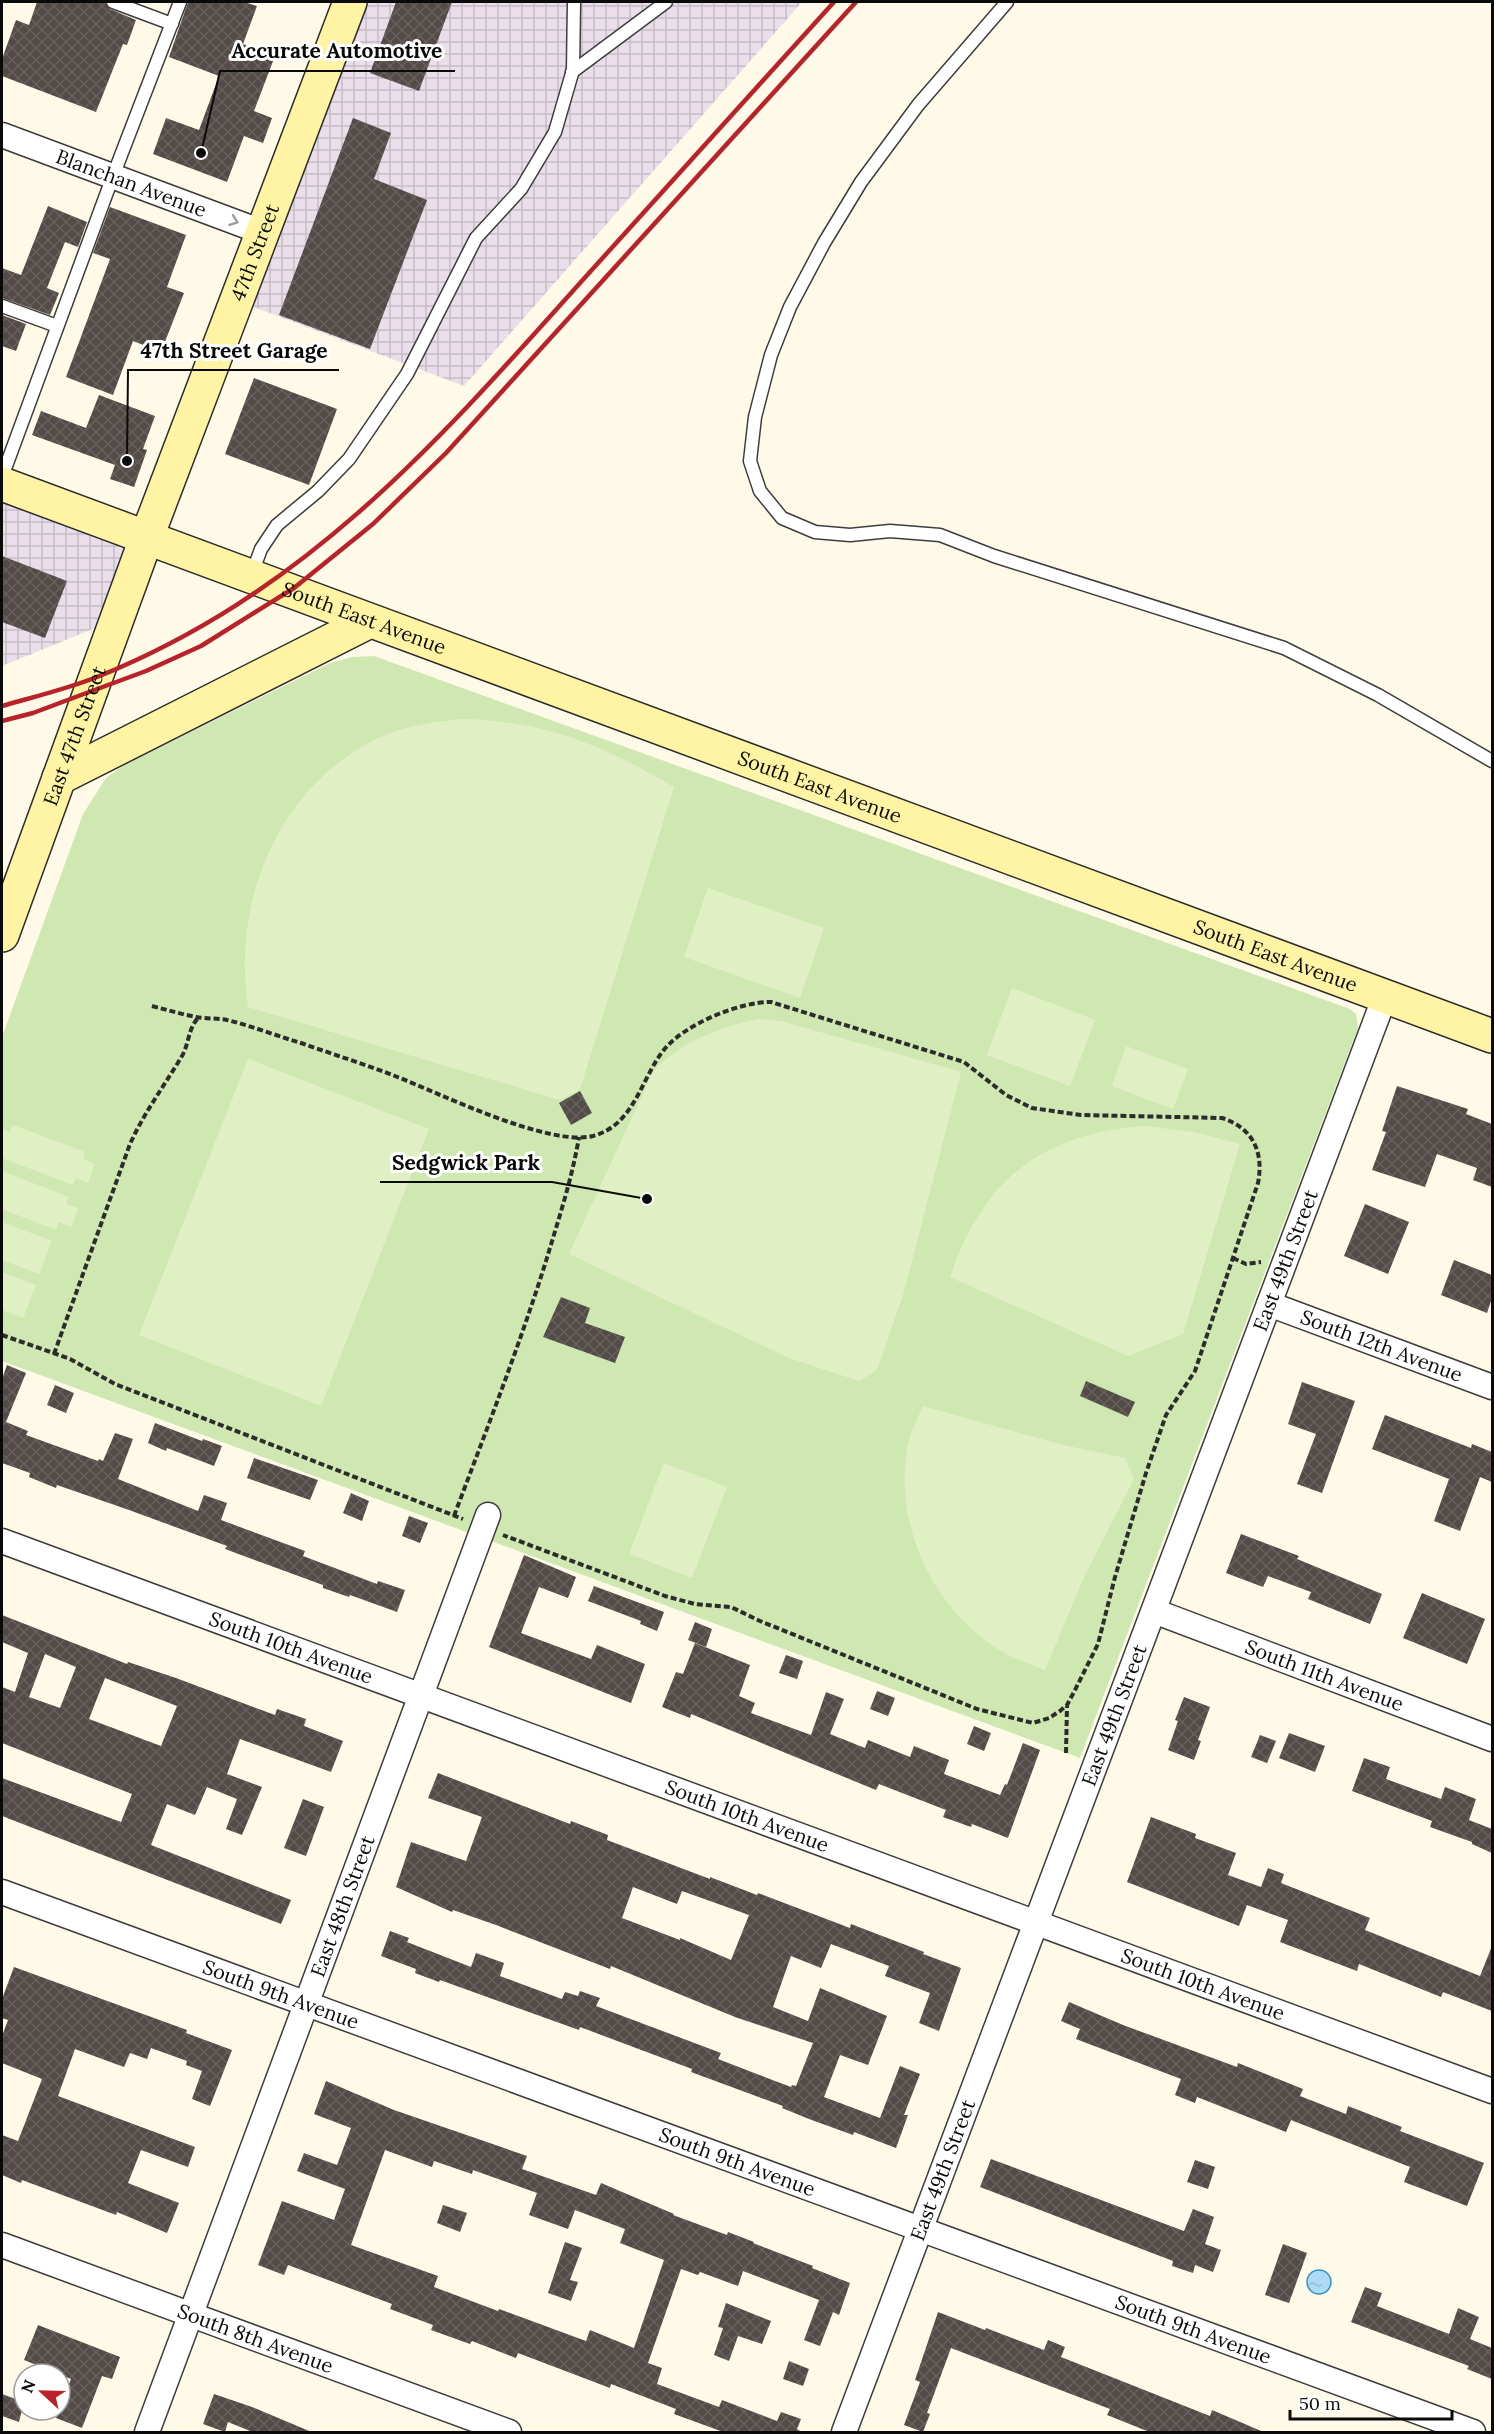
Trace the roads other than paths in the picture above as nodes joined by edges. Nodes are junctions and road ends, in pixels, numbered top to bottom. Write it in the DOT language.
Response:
graph roads {
  1 [pos="113,2"];
  2 [pos="180,2"];
  3 [pos="350,2"];
  4 [pos="574,2"];
  5 [pos="666,2"];
  6 [pos="1007,2"];
  7 [pos="172,24"];
  8 [pos="572,72"];
  9 [pos="2,135"];
  10 [pos="113,176"];
  11 [pos="262,232"];
  12 [pos="2,306"];
  13 [pos="57,326"];
  14 [pos="2,477"];
  15 [pos="2,484"];
  16 [pos="146,539"];
  17 [pos="251,577"];
  18 [pos="370,621"];
  19 [pos="1492,761"];
  20 [pos="59,778"];
  21 [pos="2,935"];
  22 [pos="1385,996"];
  23 [pos="1492,1036"];
  24 [pos="1269,1304"];
  25 [pos="1492,1387"];
  26 [pos="486,1521"];
  27 [pos="2,1541"];
  28 [pos="1154,1611"];
  29 [pos="421,1696"];
  30 [pos="1492,1739"];
  31 [pos="2,1892"];
  32 [pos="1037,1922"];
  33 [pos="305,2004"];
  34 [pos="1492,2091"];
  35 [pos="921,2230"];
  36 [pos="2,2245"];
  37 [pos="190,2315"];
  38 [pos="147,2433"];
  39 [pos="509,2433"];
  40 [pos="844,2433"];
  41 [pos="1473,2433"];
  1 -- 7 [label="lane"];
  2 -- 7 [label="lane"];
  3 -- 11 [label="main road, 47th Street"];
  4 -- 8 [label="lane"];
  5 -- 8 [label="lane"];
  6 -- 19 [label="lane"];
  7 -- 10 [label="lane"];
  8 -- 17 [label="lane"];
  9 -- 10 [label="street, Blanchan Avenue"];
  10 -- 11 [label="street, Blanchan Avenue, one-way"];
  10 -- 13 [label="lane"];
  11 -- 16 [label="main road, 47th Street"];
  12 -- 13 [label="lane"];
  13 -- 14 [label="lane"];
  15 -- 16 [label="main road, South East Avenue"];
  16 -- 17 [label="main road, South East Avenue"];
  16 -- 20 [label="main road, East 47th Street"];
  17 -- 18 [label="main road, South East Avenue"];
  18 -- 20 [label="main road"];
  18 -- 22 [label="main road, South East Avenue"];
  20 -- 21 [label="main road, East 47th Street"];
  22 -- 23 [label="main road, South East Avenue"];
  22 -- 24 [label="street, East 49th Street"];
  24 -- 25 [label="street, South 12th Avenue"];
  24 -- 28 [label="street, East 49th Street"];
  26 -- 29 [label="street, East 48th Street"];
  27 -- 29 [label="street, South 10th Avenue"];
  28 -- 30 [label="street, South 11th Avenue"];
  28 -- 32 [label="street, East 49th Street"];
  29 -- 32 [label="street, South 10th Avenue"];
  29 -- 33 [label="street, East 48th Street"];
  31 -- 33 [label="street, South 9th Avenue"];
  32 -- 34 [label="street, South 10th Avenue"];
  32 -- 35 [label="street, East 49th Street"];
  33 -- 35 [label="street, South 9th Avenue"];
  33 -- 37 [label="street, East 48th Street"];
  35 -- 40 [label="street, East 49th Street"];
  35 -- 41 [label="street, South 9th Avenue"];
  36 -- 37 [label="street, South 8th Avenue"];
  37 -- 38 [label="street, East 48th Street"];
  37 -- 39 [label="street, South 8th Avenue"];
}
